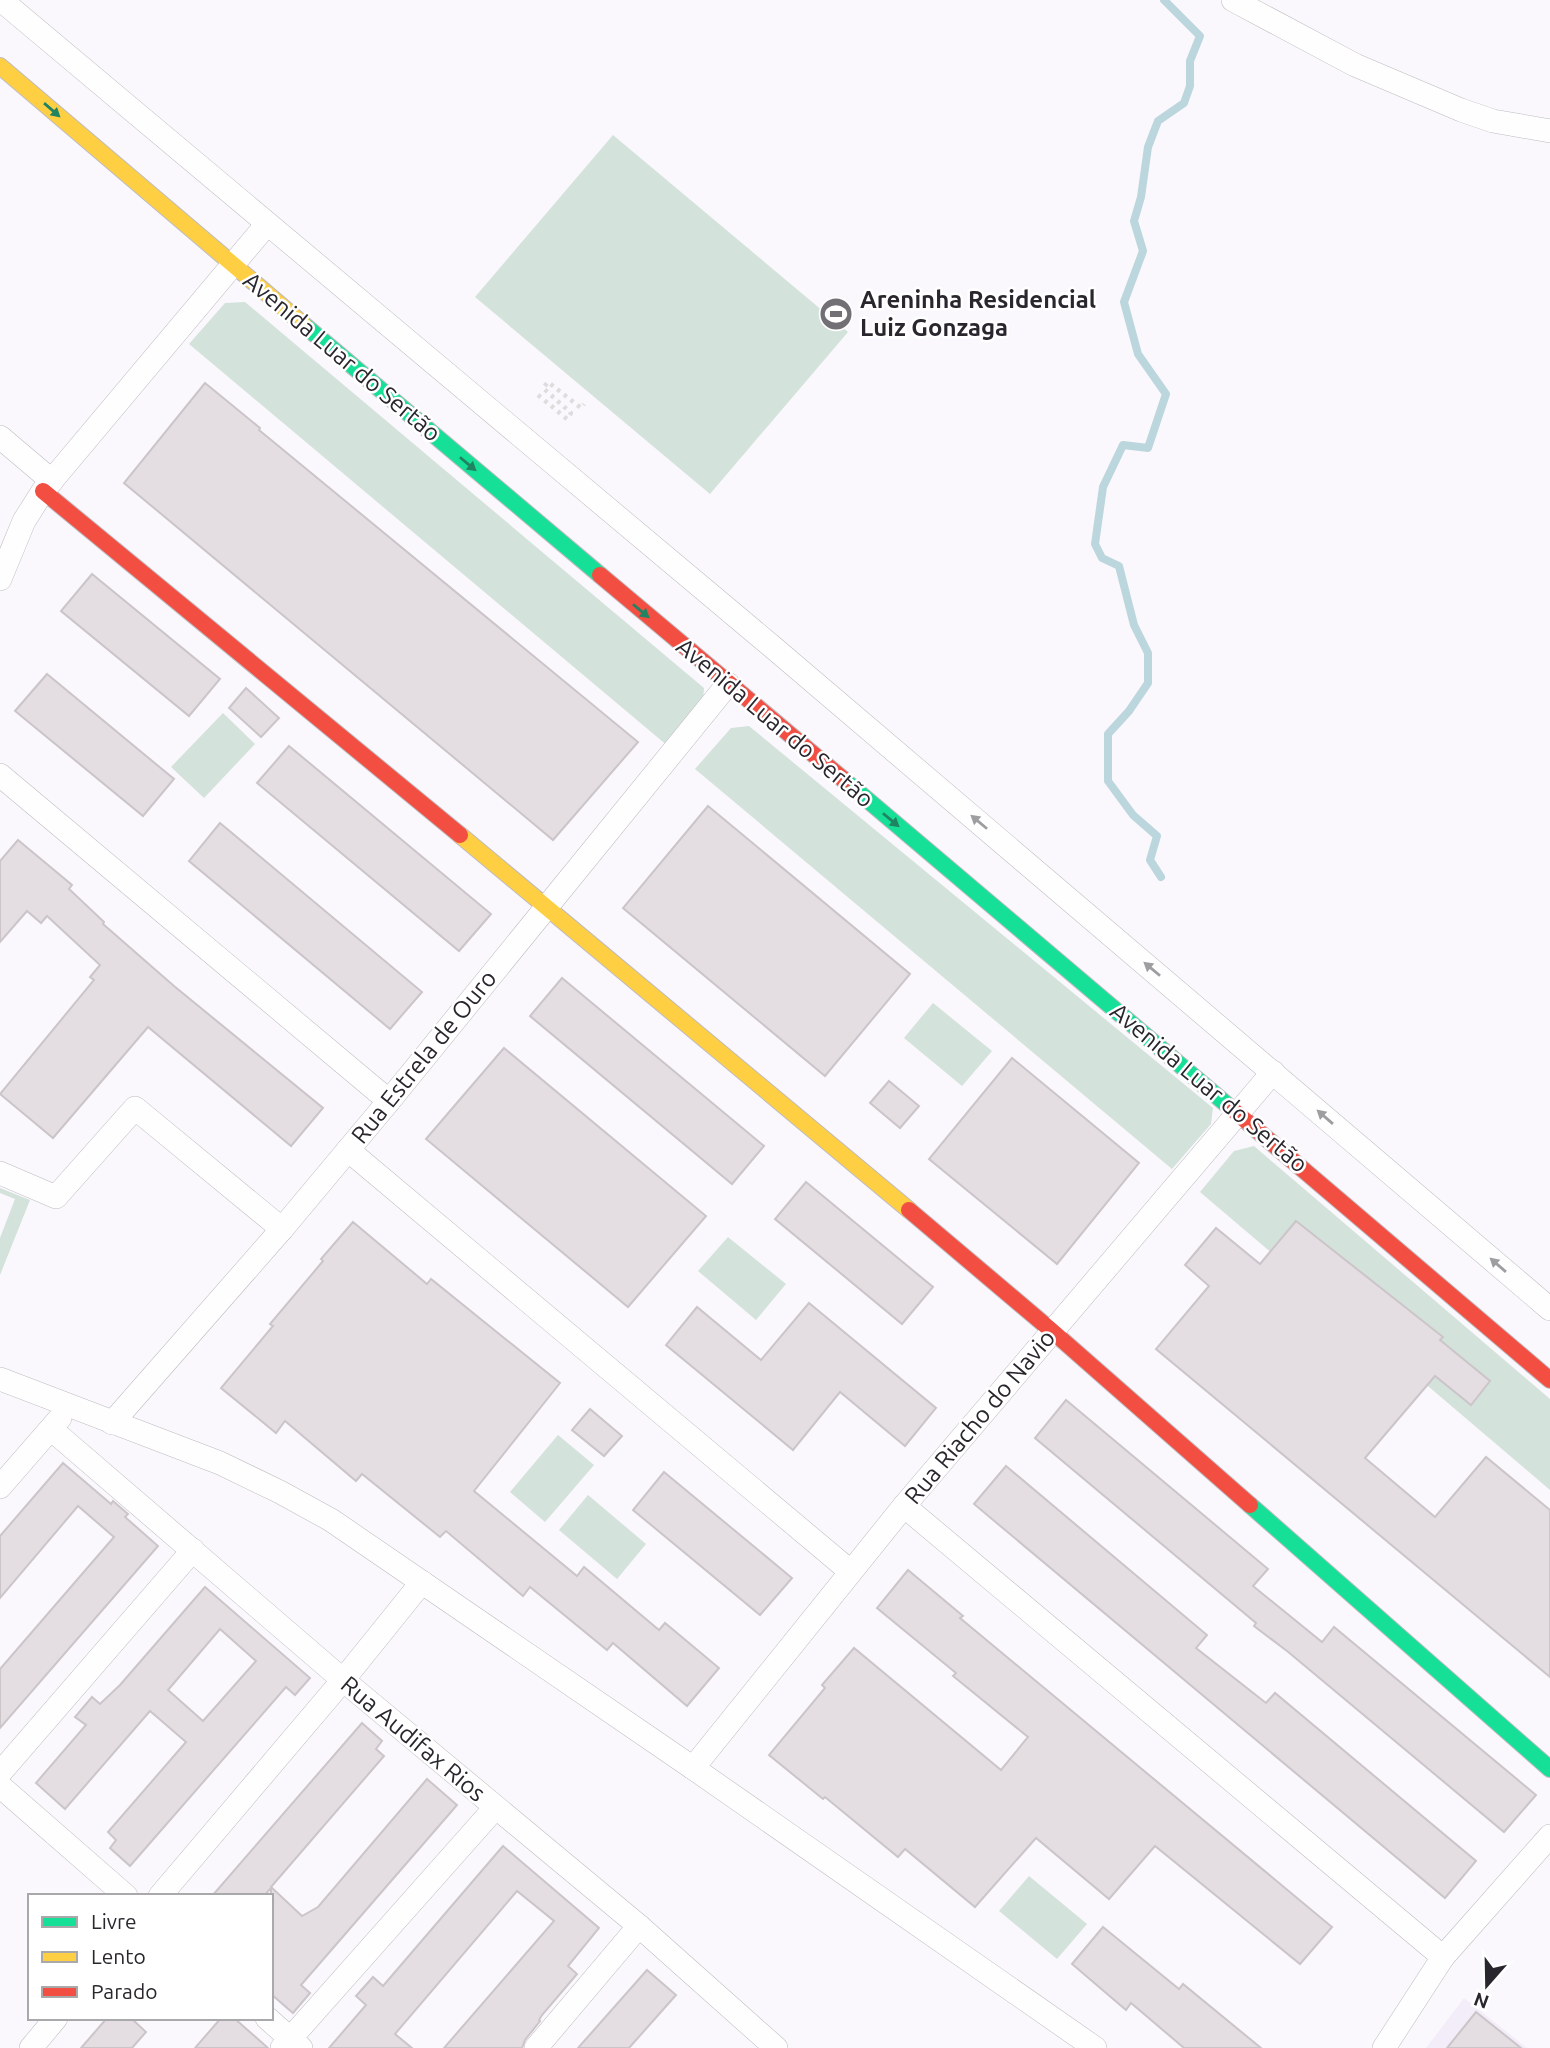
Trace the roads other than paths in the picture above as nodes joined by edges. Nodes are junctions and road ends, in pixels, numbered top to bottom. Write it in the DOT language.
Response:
graph roads {
  1 [pos="2,0"];
  2 [pos="1233,0"];
  3 [pos="0,66"];
  4 [pos="1550,131"];
  5 [pos="267,224"];
  6 [pos="233,265"];
  7 [pos="0,437"];
  8 [pos="48,486"];
  9 [pos="0,579"];
  10 [pos="728,684"];
  11 [pos="0,775"];
  12 [pos="547,906"];
  13 [pos="1273,1072"];
  14 [pos="389,1101"];
  15 [pos="1238,1112"];
  16 [pos="348,1150"];
  17 [pos="0,1174"];
  18 [pos="282,1228"];
  19 [pos="1550,1309"];
  20 [pos="1052,1331"];
  21 [pos="0,1378"];
  22 [pos="1550,1380"];
  23 [pos="71,1406"];
  24 [pos="111,1423"];
  25 [pos="51,1429"];
  26 [pos="0,1487"];
  27 [pos="904,1506"];
  28 [pos="193,1550"];
  29 [pos="850,1571"];
  30 [pos="422,1582"];
  31 [pos="343,1680"];
  32 [pos="693,1768"];
  33 [pos="1550,1769"];
  34 [pos="0,1773"];
  35 [pos="0,1786"];
  36 [pos="495,1808"];
  37 [pos="1550,1836"];
  38 [pos="124,1894"];
  39 [pos="162,1894"];
  40 [pos="639,1926"];
  41 [pos="1443,1956"];
  42 [pos="54,2020"];
  43 [pos="269,2020"];
  44 [pos="291,2045"];
  45 [pos="31,2048"];
  46 [pos="536,2048"];
  47 [pos="776,2048"];
  48 [pos="1095,2048"];
  49 [pos="1384,2048"];
  1 -- 5 [label="street"];
  2 -- 4 [label="street"];
  3 -- 6 [label="street, Avenida Luar do Sertão, one-way"];
  5 -- 6 [label="street"];
  13 -- 5 [label="street, one-way"];
  6 -- 8 [label="street"];
  6 -- 10 [label="street, Avenida Luar do Sertão, one-way"];
  7 -- 8 [label="street"];
  8 -- 9 [label="street"];
  8 -- 12 [label="street"];
  10 -- 12 [label="street, Rua Estrela de Ouro"];
  10 -- 15 [label="street, Avenida Luar do Sertão, one-way"];
  11 -- 14 [label="street"];
  12 -- 14 [label="street, Rua Estrela de Ouro"];
  12 -- 20 [label="street"];
  13 -- 15 [label="street, Rua Riacho do Navio"];
  19 -- 13 [label="street, one-way"];
  14 -- 16 [label="street, Rua Estrela de Ouro"];
  15 -- 20 [label="street, Rua Riacho do Navio"];
  15 -- 22 [label="street, Avenida Luar do Sertão"];
  16 -- 18 [label="street, Rua Estrela de Ouro"];
  16 -- 29 [label="street"];
  17 -- 18 [label="street"];
  18 -- 24 [label="street, Rua Estrela de Ouro"];
  20 -- 27 [label="street, Rua Riacho do Navio"];
  20 -- 33 [label="street"];
  21 -- 23 [label="street"];
  23 -- 24 [label="street"];
  23 -- 25 [label="street"];
  24 -- 30 [label="street"];
  25 -- 26 [label="street"];
  25 -- 28 [label="street, Rua Audifax Rios"];
  27 -- 29 [label="street, Rua Riacho do Navio"];
  27 -- 41 [label="street"];
  28 -- 31 [label="street, Rua Audifax Rios"];
  28 -- 34 [label="street"];
  29 -- 32 [label="street, Rua Riacho do Navio"];
  30 -- 31 [label="street"];
  30 -- 32 [label="street"];
  31 -- 36 [label="street, Rua Audifax Rios"];
  31 -- 39 [label="street"];
  32 -- 48 [label="street"];
  35 -- 38 [label="street"];
  36 -- 40 [label="street, Rua Audifax Rios"];
  36 -- 44 [label="street"];
  37 -- 41 [label="street"];
  40 -- 46 [label="street"];
  40 -- 47 [label="street, Rua Audifax Rios"];
  41 -- 49 [label="street"];
  42 -- 45 [label="street"];
  43 -- 44 [label="street"];
}
